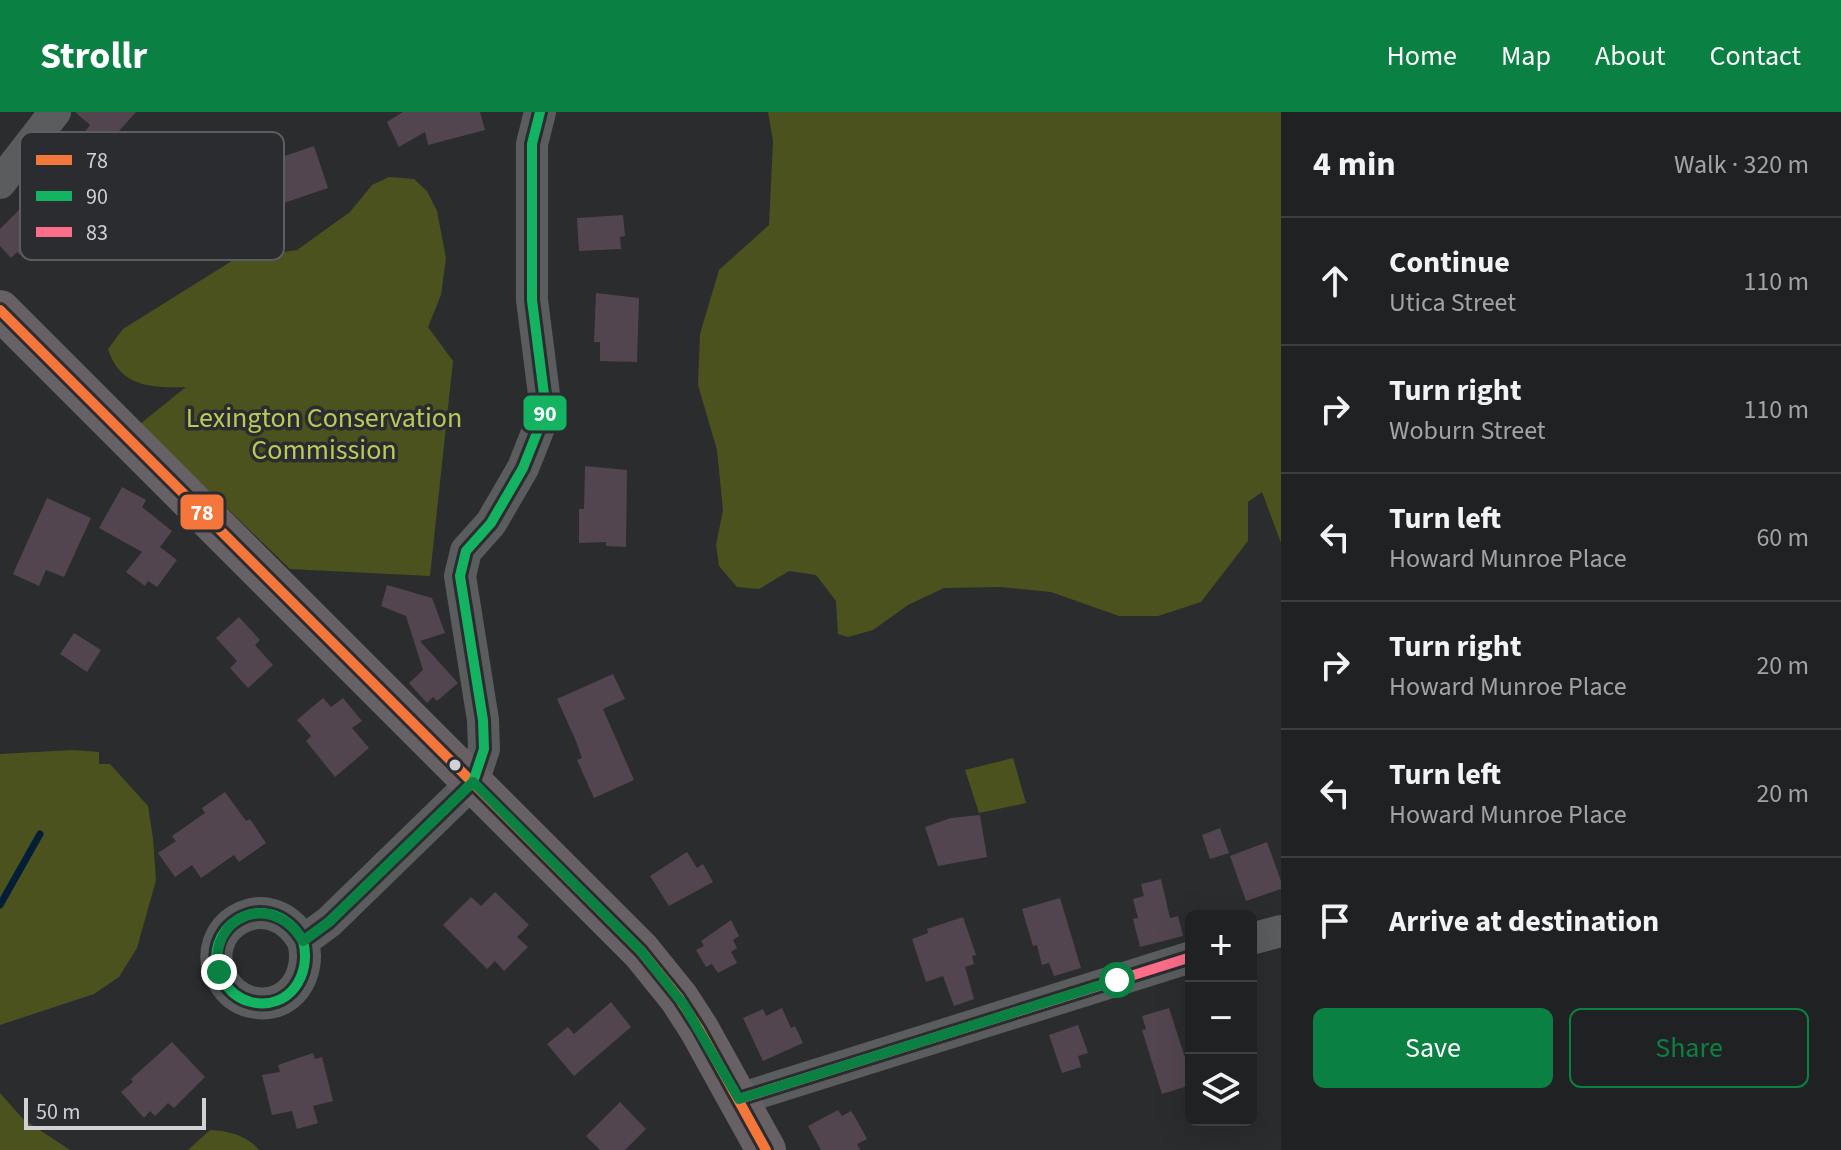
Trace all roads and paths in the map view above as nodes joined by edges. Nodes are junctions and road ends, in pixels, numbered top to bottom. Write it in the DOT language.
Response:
graph roads {
  1 [pos="55,112"];
  2 [pos="540,112"];
  3 [pos="40,132"];
  4 [pos="20,157"];
  5 [pos="0,183"];
  6 [pos="0,310"];
  7 [pos="473,782"];
  8 [pos="1281,931"];
  9 [pos="1257,937"];
  10 [pos="303,941"];
  11 [pos="1185,959"];
  12 [pos="739,1099"];
  13 [pos="766,1150"];
  1 -- 3 [label="street"];
  2 -- 7 [label="street"];
  4 -- 5 [label="street"];
  6 -- 7 [label="main road"];
  7 -- 10 [label="street"];
  7 -- 12 [label="main road"];
  8 -- 9 [label="street"];
  11 -- 12 [label="street"];
  12 -- 13 [label="main road"];
}
